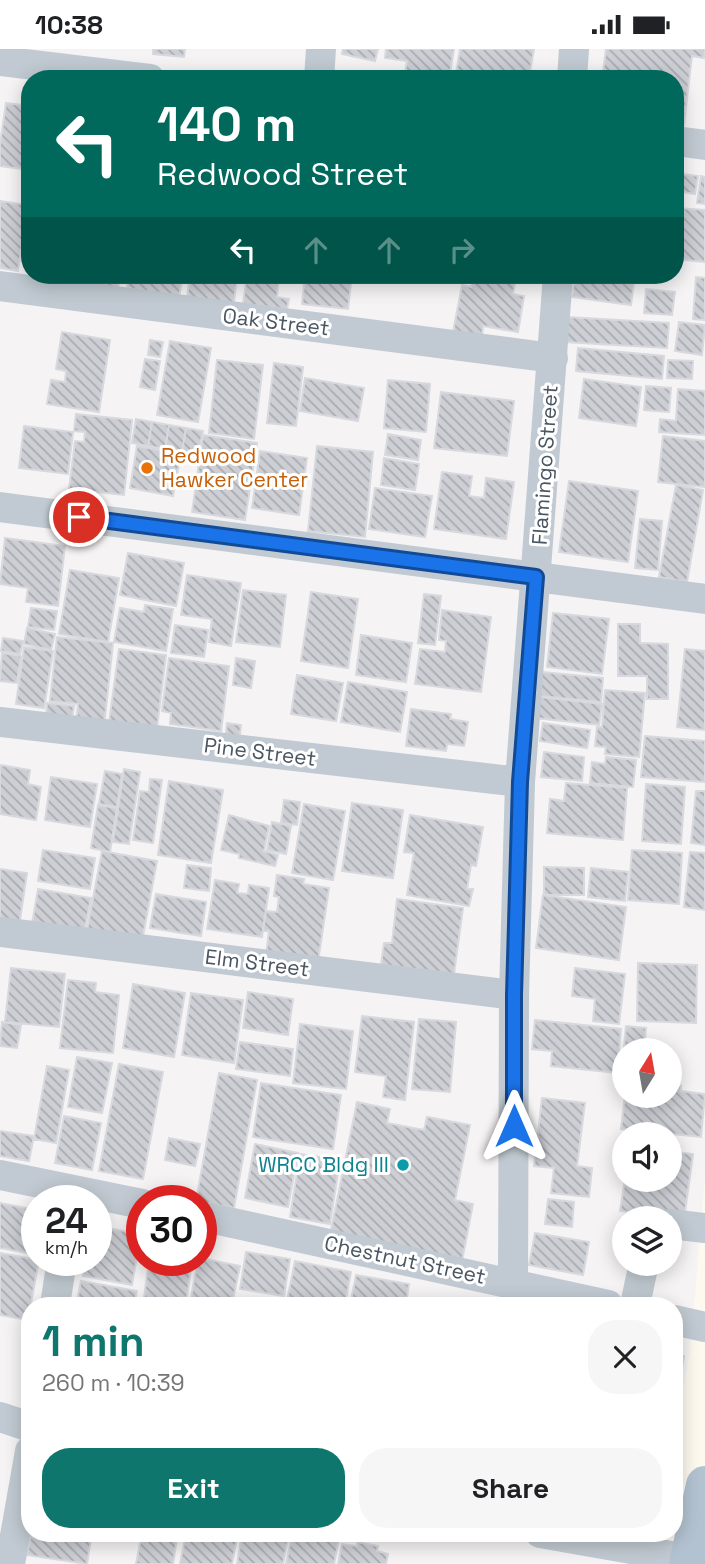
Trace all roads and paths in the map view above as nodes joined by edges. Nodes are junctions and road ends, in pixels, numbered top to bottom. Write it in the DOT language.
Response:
graph roads {
  1 [pos="321,49"];
  2 [pos="574,49"];
  3 [pos="64,58"];
  4 [pos="0,61"];
  5 [pos="113,70"];
  6 [pos="320,70"];
  7 [pos="573,70"];
  8 [pos="684,142"];
  9 [pos="705,145"];
  10 [pos="557,284"];
  11 [pos="0,286"];
  12 [pos="553,358"];
  13 [pos="0,507"];
  14 [pos="536,577"];
  15 [pos="705,599"];
  16 [pos="0,722"];
  17 [pos="520,782"];
  18 [pos="0,932"];
  19 [pos="514,995"];
  20 [pos="0,1175"];
  21 [pos="36,1185"];
  22 [pos="217,1219"];
  23 [pos="682,1225"];
  24 [pos="705,1228"];
  25 [pos="60,1276"];
  26 [pos="641,1276"];
  27 [pos="513,1284"];
  28 [pos="56,1297"];
  29 [pos="572,1297"];
  30 [pos="637,1297"];
  31 [pos="683,1322"];
  32 [pos="705,1327"];
  33 [pos="0,1416"];
  34 [pos="21,1424"];
  35 [pos="705,1486"];
  36 [pos="21,1502"];
  37 [pos="588,1542"];
  38 [pos="694,1562"];
  39 [pos="10,1564"];
  1 -- 6 [label="street"];
  2 -- 7 [label="street"];
  3 -- 4 [label="street"];
  3 -- 5 [label="street"];
  8 -- 9 [label="street"];
  10 -- 12 [label="street, Flamingo Street"];
  11 -- 12 [label="street, Oak Street"];
  12 -- 14 [label="street, Flamingo Street"];
  13 -- 14 [label="street"];
  14 -- 15 [label="street"];
  14 -- 17 [label="street, Flamingo Street"];
  16 -- 17 [label="street, Pine Street"];
  17 -- 19 [label="street, Flamingo Street"];
  18 -- 19 [label="street, Elm Street"];
  19 -- 27 [label="street, Flamingo Street"];
  20 -- 21 [label="street"];
  22 -- 27 [label="street, Chestnut Street"];
  23 -- 24 [label="street"];
  25 -- 28 [label="street"];
  26 -- 30 [label="street"];
  27 -- 29 [label="street, Chestnut Street"];
  31 -- 32 [label="street"];
  33 -- 34 [label="street"];
  35 -- 38 [label="main road"];
  36 -- 39 [label="street"];
  37 -- 38 [label="street"];
}
